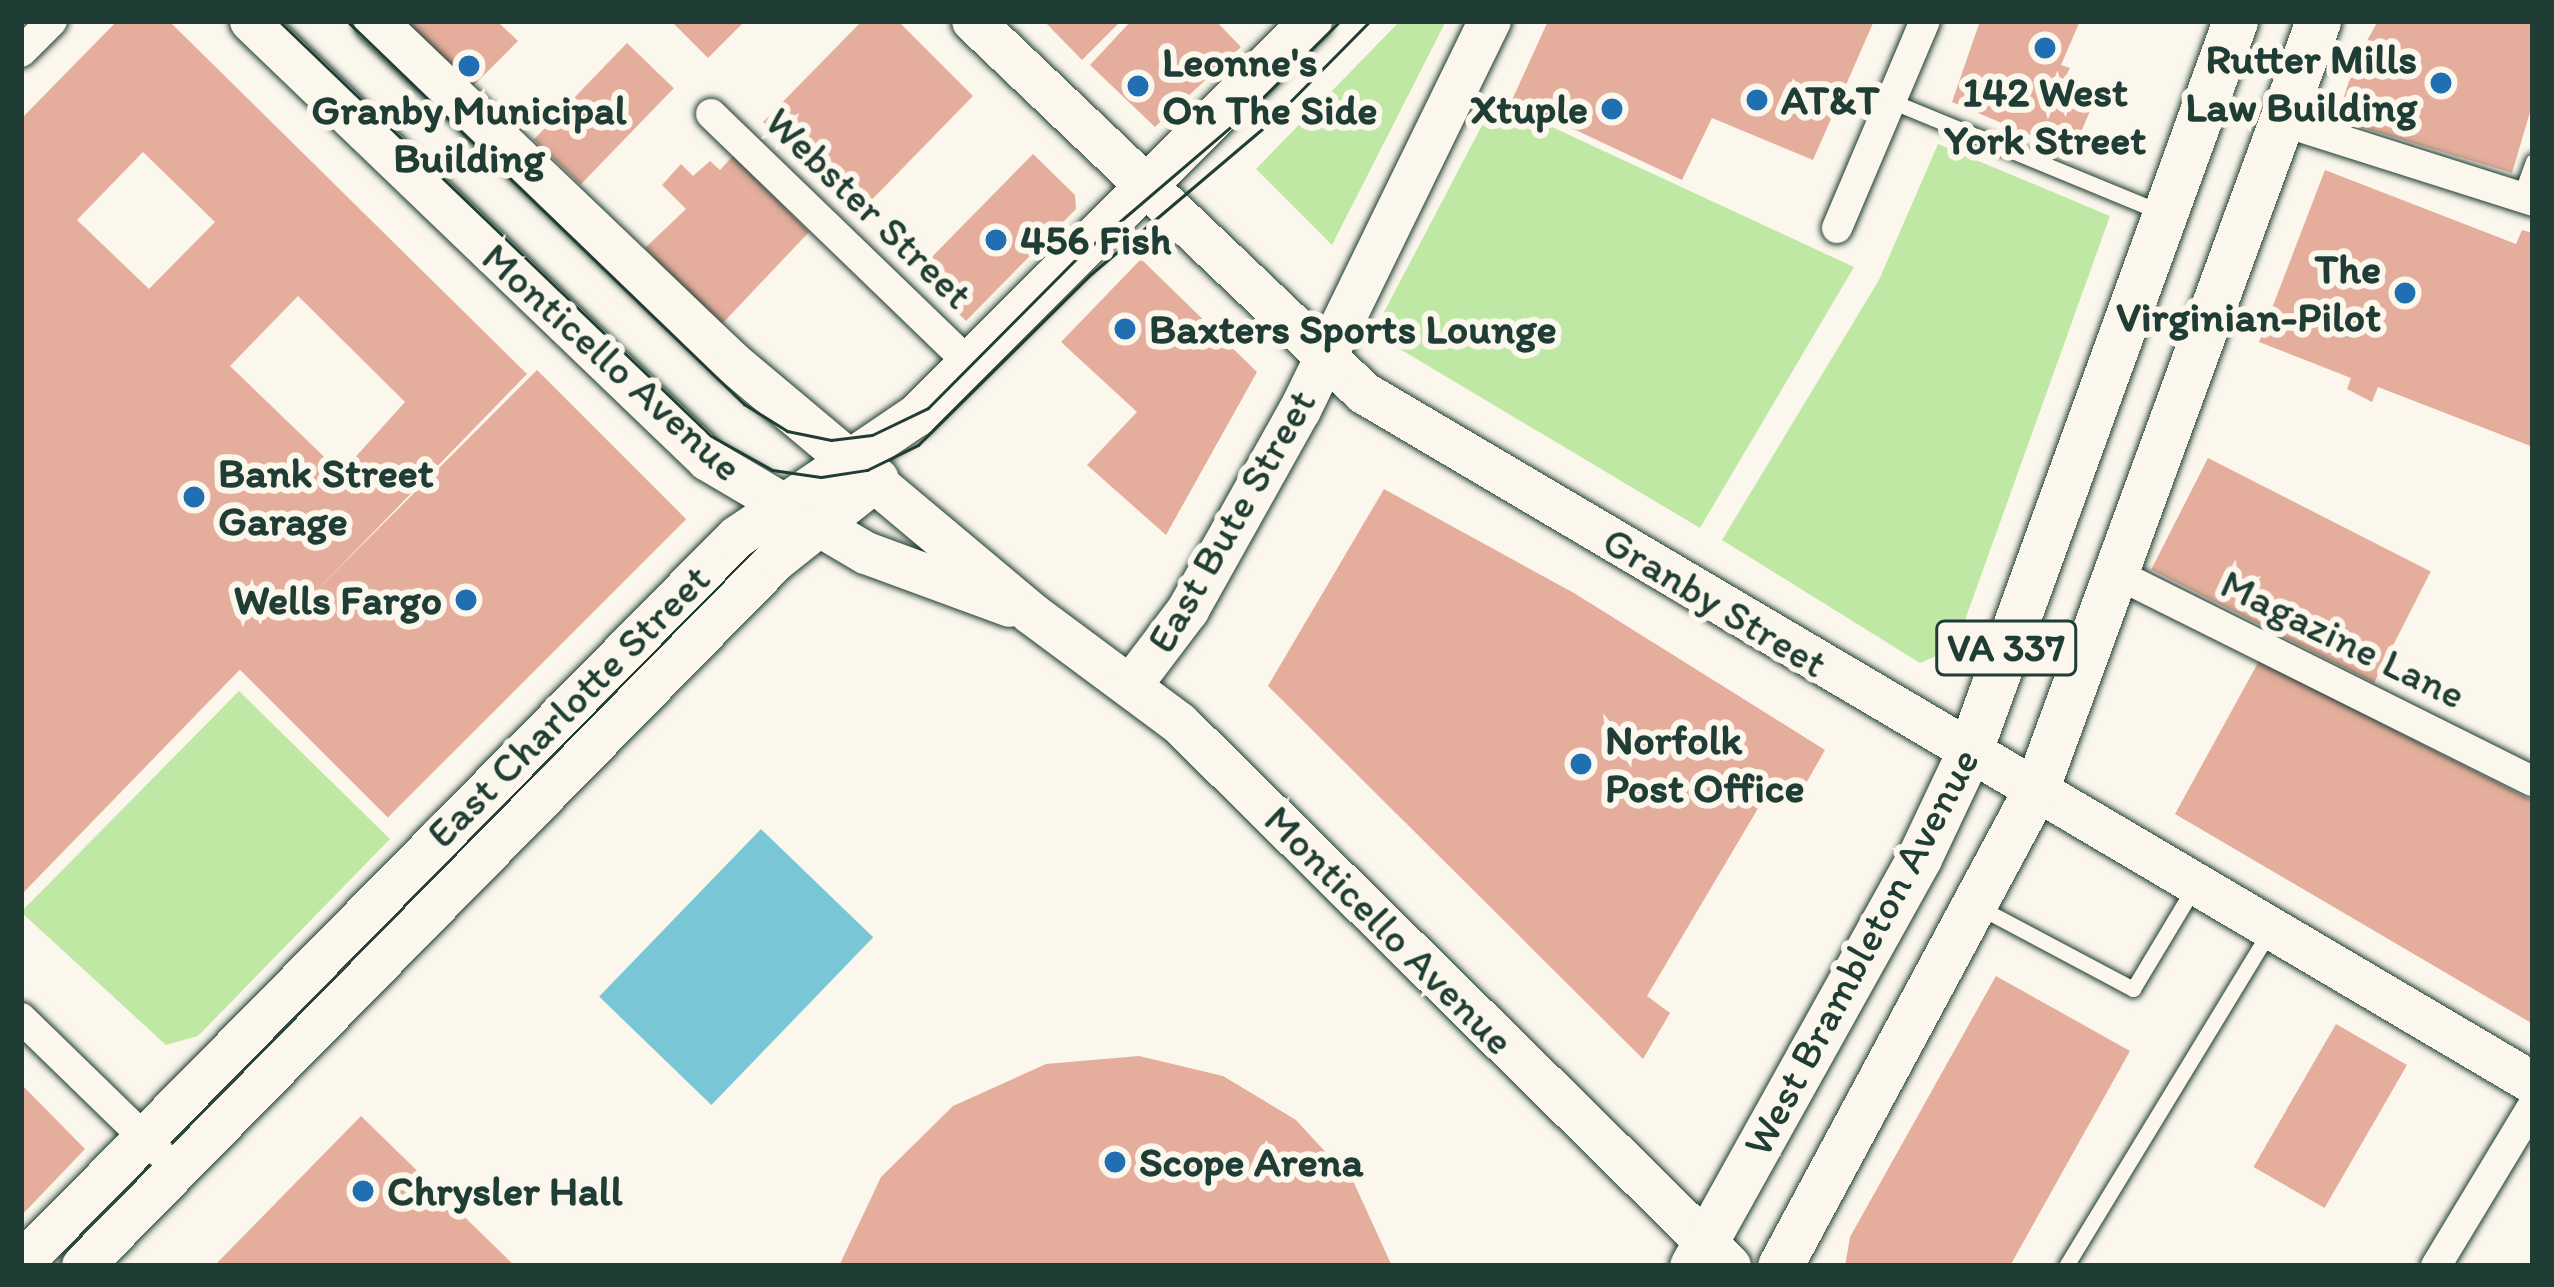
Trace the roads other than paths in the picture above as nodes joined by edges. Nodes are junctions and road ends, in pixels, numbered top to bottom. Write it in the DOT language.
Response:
graph roads {
  1 [pos="52,21"];
  2 [pos="251,21"];
  3 [pos="375,21"];
  4 [pos="973,21"];
  5 [pos="1311,21"];
  6 [pos="1490,21"];
  7 [pos="1925,21"];
  8 [pos="2235,21"];
  9 [pos="2318,21"];
  10 [pos="21,52"];
  11 [pos="1891,101"];
  12 [pos="711,114"];
  13 [pos="2278,120"];
  14 [pos="2533,161"];
  15 [pos="1143,183"];
  16 [pos="2527,199"];
  17 [pos="2163,213"];
  18 [pos="1837,228"];
  19 [pos="1324,355"];
  20 [pos="969,363"];
  21 [pos="865,469"];
  22 [pos="778,503"];
  23 [pos="816,524"];
  24 [pos="2115,573"];
  25 [pos="1032,614"];
  26 [pos="1132,684"];
  27 [pos="1970,750"];
  28 [pos="2533,781"];
  29 [pos="2037,787"];
  30 [pos="2197,883"];
  31 [pos="1974,904"];
  32 [pos="2272,927"];
  33 [pos="21,1018"];
  34 [pos="2533,1083"];
  35 [pos="2533,1105"];
  36 [pos="144,1138"];
  37 [pos="178,1170"];
  38 [pos="1709,1258"];
  39 [pos="21,1264"];
  40 [pos="83,1266"];
  41 [pos="1780,1266"];
  42 [pos="2066,1266"];
  43 [pos="2436,1266"];
  1 -- 10 [label="street"];
  2 -- 22 [label="street, Monticello Avenue"];
  3 -- 21 [label="street, Monticello Avenue"];
  4 -- 15 [label="street, Granby Street"];
  5 -- 15 [label="street, East Charlotte Street"];
  6 -- 19 [label="street, East Bute Street"];
  7 -- 11 [label="street"];
  8 -- 17 [label="main road, West Brambleton Avenue / VA 337"];
  9 -- 13 [label="main road, West Brambleton Avenue / VA 337"];
  11 -- 17 [label="lane"];
  11 -- 18 [label="street"];
  12 -- 20 [label="street, Webster Street"];
  13 -- 16 [label="street"];
  13 -- 24 [label="main road, West Brambleton Avenue / VA 337"];
  14 -- 16 [label="lane"];
  15 -- 19 [label="street, Granby Street"];
  15 -- 20 [label="street, East Charlotte Street"];
  17 -- 27 [label="main road, West Brambleton Avenue / VA 337"];
  19 -- 26 [label="street, East Bute Street"];
  19 -- 27 [label="street, Granby Street"];
  20 -- 21 [label="street, East Charlotte Street"];
  21 -- 22 [label="street, East Charlotte Street"];
  21 -- 23 [label="street, East Charlotte Street"];
  21 -- 25 [label="street, Monticello Avenue"];
  22 -- 23 [label="street, Monticello Avenue"];
  22 -- 36 [label="street, East Charlotte Street"];
  23 -- 25 [label="street, Monticello Avenue"];
  23 -- 37 [label="street, East Charlotte Street"];
  24 -- 28 [label="street, Magazine Lane"];
  24 -- 29 [label="main road, West Brambleton Avenue / VA 337"];
  25 -- 26 [label="street, Monticello Avenue"];
  26 -- 38 [label="street, Monticello Avenue"];
  27 -- 29 [label="street, Granby Street"];
  27 -- 38 [label="main road, West Brambleton Avenue / VA 337"];
  29 -- 30 [label="street, Granby Street"];
  29 -- 31 [label="main road, West Brambleton Avenue / VA 337"];
  30 -- 31 [label="lane"];
  30 -- 32 [label="street, Granby Street"];
  31 -- 41 [label="main road, West Brambleton Avenue / VA 337"];
  32 -- 34 [label="street, Granby Street"];
  32 -- 42 [label="lane"];
  33 -- 36 [label="street"];
  35 -- 43 [label="street"];
  36 -- 37 [label="street"];
  36 -- 39 [label="street, East Charlotte Street"];
  37 -- 40 [label="street, East Charlotte Street"];
}
